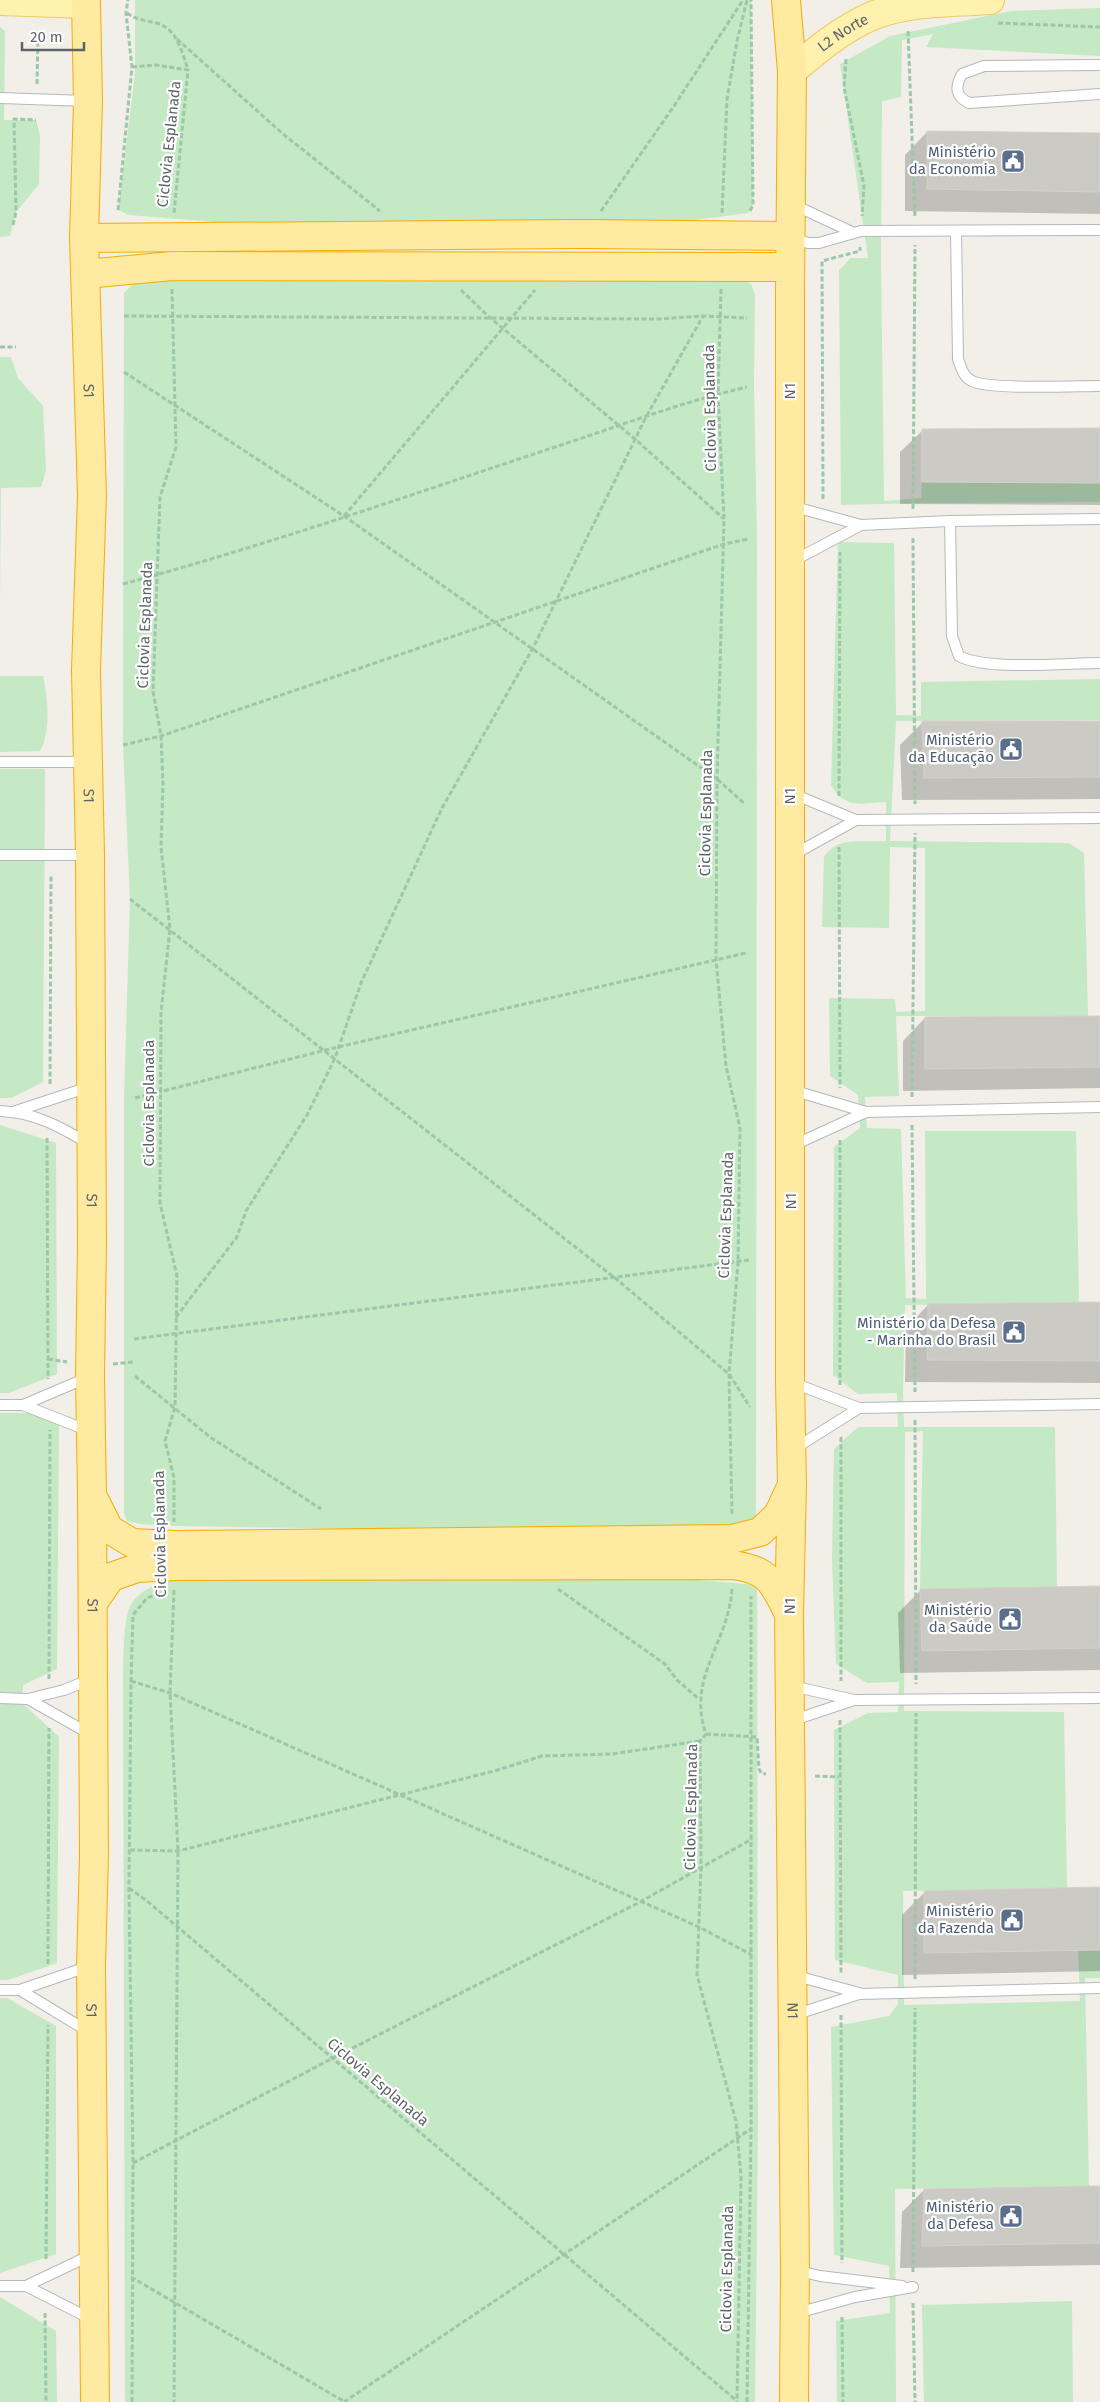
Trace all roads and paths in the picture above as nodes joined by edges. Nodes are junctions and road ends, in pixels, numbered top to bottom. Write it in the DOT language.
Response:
graph roads {
  1 [pos="128,0"];
  2 [pos="743,0"];
  3 [pos="749,0"];
  4 [pos="786,0"];
  5 [pos="990,0"];
  6 [pos="0,1"];
  7 [pos="86,2"];
  8 [pos="904,8"];
  9 [pos="126,13"];
  10 [pos="38,32"];
  11 [pos="177,39"];
  12 [pos="847,53"];
  13 [pos="1100,65"];
  14 [pos="132,67"];
  15 [pos="188,70"];
  16 [pos="792,71"];
  17 [pos="37,87"];
  18 [pos="1100,94"];
  19 [pos="0,98"];
  20 [pos="88,101"];
  21 [pos="36,120"];
  22 [pos="791,204"];
  23 [pos="753,205"];
  24 [pos="118,210"];
  25 [pos="382,212"];
  26 [pos="599,214"];
  27 [pos="722,216"];
  28 [pos="173,220"];
  29 [pos="13,225"];
  30 [pos="1100,230"];
  31 [pos="915,231"];
  32 [pos="956,231"];
  33 [pos="857,232"];
  34 [pos="790,236"];
  35 [pos="84,238"];
  36 [pos="790,267"];
  37 [pos="85,274"];
  38 [pos="172,280"];
  39 [pos="720,281"];
  40 [pos="541,283"];
  41 [pos="461,290"];
  42 [pos="124,316"];
  43 [pos="488,316"];
  44 [pos="512,316"];
  45 [pos="703,316"];
  46 [pos="171,317"];
  47 [pos="722,317"];
  48 [pos="746,318"];
  49 [pos="503,326"];
  50 [pos="0,347"];
  51 [pos="16,347"];
  52 [pos="124,372"];
  53 [pos="1100,386"];
  54 [pos="747,388"];
  55 [pos="718,394"];
  56 [pos="175,405"];
  57 [pos="646,417"];
  58 [pos="620,426"];
  59 [pos="635,439"];
  60 [pos="790,506"];
  61 [pos="824,515"];
  62 [pos="344,516"];
  63 [pos="724,520"];
  64 [pos="1100,520"];
  65 [pos="950,521"];
  66 [pos="913,523"];
  67 [pos="861,525"];
  68 [pos="840,536"];
  69 [pos="748,539"];
  70 [pos="724,544"];
  71 [pos="790,562"];
  72 [pos="158,575"];
  73 [pos="124,584"];
  74 [pos="557,600"];
  75 [pos="494,621"];
  76 [pos="533,648"];
  77 [pos="1100,663"];
  78 [pos="160,736"];
  79 [pos="123,745"];
  80 [pos="0,762"];
  81 [pos="88,762"];
  82 [pos="716,779"];
  83 [pos="790,792"];
  84 [pos="745,804"];
  85 [pos="839,813"];
  86 [pos="1100,818"];
  87 [pos="916,819"];
  88 [pos="856,820"];
  89 [pos="839,829"];
  90 [pos="0,855"];
  91 [pos="90,855"];
  92 [pos="790,857"];
  93 [pos="51,876"];
  94 [pos="130,899"];
  95 [pos="170,929"];
  96 [pos="746,953"];
  97 [pos="716,959"];
  98 [pos="338,1047"];
  99 [pos="326,1050"];
  100 [pos="335,1058"];
  101 [pos="91,1086"];
  102 [pos="161,1090"];
  103 [pos="790,1090"];
  104 [pos="135,1098"];
  105 [pos="50,1100"];
  106 [pos="840,1105"];
  107 [pos="1100,1107"];
  108 [pos="0,1111"];
  109 [pos="16,1111"];
  110 [pos="912,1111"];
  111 [pos="866,1112"];
  112 [pos="47,1121"];
  113 [pos="840,1124"];
  114 [pos="791,1146"];
  115 [pos="92,1147"];
  116 [pos="749,1260"];
  117 [pos="738,1262"];
  118 [pos="615,1278"];
  119 [pos="175,1317"];
  120 [pos="175,1333"];
  121 [pos="134,1339"];
  122 [pos="729,1374"];
  123 [pos="90,1376"];
  124 [pos="134,1376"];
  125 [pos="790,1381"];
  126 [pos="48,1394"];
  127 [pos="840,1401"];
  128 [pos="1100,1404"];
  129 [pos="0,1405"];
  130 [pos="23,1405"];
  131 [pos="175,1407"];
  132 [pos="750,1407"];
  133 [pos="915,1407"];
  134 [pos="859,1408"];
  135 [pos="50,1415"];
  136 [pos="840,1420"];
  137 [pos="91,1431"];
  138 [pos="792,1450"];
  139 [pos="792,1485"];
  140 [pos="92,1496"];
  141 [pos="321,1509"];
  142 [pos="732,1538"];
  143 [pos="177,1573"];
  144 [pos="731,1582"];
  145 [pos="554,1586"];
  146 [pos="745,1590"];
  147 [pos="93,1603"];
  148 [pos="789,1614"];
  149 [pos="93,1679"];
  150 [pos="131,1681"];
  151 [pos="791,1686"];
  152 [pos="170,1693"];
  153 [pos="49,1694"];
  154 [pos="0,1698"];
  155 [pos="1100,1698"];
  156 [pos="28,1699"];
  157 [pos="699,1699"];
  158 [pos="916,1700"];
  159 [pos="841,1701"];
  160 [pos="49,1710"];
  161 [pos="790,1722"];
  162 [pos="93,1735"];
  163 [pos="700,1741"];
  164 [pos="399,1795"];
  165 [pos="752,1838"];
  166 [pos="130,1850"];
  167 [pos="178,1851"];
  168 [pos="701,1867"];
  169 [pos="129,1888"];
  170 [pos="640,1902"];
  171 [pos="177,1927"];
  172 [pos="698,1927"];
  173 [pos="752,1955"];
  174 [pos="91,1966"];
  175 [pos="791,1975"];
  176 [pos="48,1981"];
  177 [pos="840,1988"];
  178 [pos="1100,1988"];
  179 [pos="0,1990"];
  180 [pos="20,1990"];
  181 [pos="915,1992"];
  182 [pos="860,1994"];
  183 [pos="841,2000"];
  184 [pos="48,2006"];
  185 [pos="792,2015"];
  186 [pos="92,2033"];
  187 [pos="333,2058"];
  188 [pos="751,2129"];
  189 [pos="737,2139"];
  190 [pos="175,2140"];
  191 [pos="133,2163"];
  192 [pos="94,2253"];
  193 [pos="564,2254"];
  194 [pos="795,2270"];
  195 [pos="46,2277"];
  196 [pos="131,2277"];
  197 [pos="842,2278"];
  198 [pos="0,2286"];
  199 [pos="26,2286"];
  200 [pos="913,2287"];
  201 [pos="44,2296"];
  202 [pos="842,2301"];
  203 [pos="174,2302"];
  204 [pos="795,2314"];
  205 [pos="94,2320"];
  206 [pos="737,2401"];
  207 [pos="46,2402"];
  208 [pos="95,2402"];
  209 [pos="132,2402"];
  210 [pos="174,2402"];
  211 [pos="345,2402"];
  212 [pos="747,2402"];
  213 [pos="794,2402"];
  214 [pos="843,2402"];
  215 [pos="915,2402"];
  1 -- 9 [label="path"];
  2 -- 26 [label="path"];
  3 -- 23 [label="path"];
  3 -- 27 [label="path"];
  4 -- 16 [label="highway, N1"];
  5 -- 8 [label="main road, L2 Norte"];
  6 -- 7 [label="main road"];
  7 -- 20 [label="highway, S1"];
  8 -- 16 [label="main road, L2 Norte"];
  8 -- 31 [label="path"];
  9 -- 11 [label="path"];
  9 -- 14 [label="path"];
  10 -- 17 [label="path"];
  11 -- 15 [label="path, Ciclovia Esplanada"];
  11 -- 25 [label="path"];
  12 -- 33 [label="path"];
  13 -- 18 [label="lane"];
  14 -- 15 [label="path, Ciclovia Esplanada"];
  14 -- 24 [label="path"];
  15 -- 28 [label="path, Ciclovia Esplanada"];
  16 -- 22 [label="highway, N1"];
  19 -- 20 [label="lane"];
  20 -- 35 [label="highway, S1"];
  21 -- 29 [label="path"];
  22 -- 33 [label="lane"];
  22 -- 34 [label="highway, N1"];
  30 -- 32 [label="lane"];
  31 -- 32 [label="lane"];
  31 -- 33 [label="lane"];
  31 -- 66 [label="path"];
  32 -- 53 [label="lane"];
  33 -- 34 [label="lane"];
  33 -- 61 [label="path"];
  34 -- 35 [label="highway"];
  34 -- 36 [label="highway, N1"];
  35 -- 37 [label="highway, S1"];
  36 -- 37 [label="highway"];
  36 -- 60 [label="highway, N1"];
  37 -- 81 [label="highway, S1"];
  38 -- 46 [label="path, Ciclovia Esplanada"];
  39 -- 47 [label="path, Ciclovia Esplanada"];
  40 -- 44 [label="path"];
  41 -- 43 [label="path"];
  42 -- 46 [label="path"];
  43 -- 44 [label="path"];
  43 -- 46 [label="path"];
  43 -- 49 [label="path"];
  44 -- 45 [label="path"];
  44 -- 49 [label="path"];
  45 -- 47 [label="path"];
  45 -- 57 [label="path"];
  46 -- 56 [label="path, Ciclovia Esplanada"];
  47 -- 48 [label="path"];
  47 -- 55 [label="path, Ciclovia Esplanada"];
  49 -- 58 [label="path"];
  49 -- 62 [label="path"];
  50 -- 51 [label="path"];
  52 -- 56 [label="path"];
  54 -- 55 [label="path"];
  55 -- 57 [label="path"];
  55 -- 63 [label="path, Ciclovia Esplanada"];
  56 -- 62 [label="path"];
  56 -- 72 [label="path, Ciclovia Esplanada"];
  57 -- 58 [label="path"];
  57 -- 59 [label="path"];
  58 -- 59 [label="path"];
  58 -- 62 [label="path"];
  59 -- 63 [label="path"];
  59 -- 74 [label="path"];
  60 -- 61 [label="lane"];
  60 -- 71 [label="highway, N1"];
  61 -- 67 [label="lane"];
  62 -- 72 [label="path"];
  62 -- 75 [label="path"];
  63 -- 70 [label="path, Ciclovia Esplanada"];
  64 -- 65 [label="lane"];
  65 -- 66 [label="lane"];
  65 -- 77 [label="lane"];
  66 -- 67 [label="lane"];
  66 -- 87 [label="path"];
  67 -- 68 [label="lane"];
  68 -- 71 [label="lane"];
  68 -- 85 [label="path"];
  69 -- 70 [label="path"];
  70 -- 74 [label="path"];
  70 -- 82 [label="path, Ciclovia Esplanada"];
  71 -- 83 [label="highway, N1"];
  72 -- 73 [label="path"];
  72 -- 78 [label="path, Ciclovia Esplanada"];
  74 -- 75 [label="path"];
  74 -- 76 [label="path"];
  75 -- 76 [label="path"];
  75 -- 78 [label="path"];
  76 -- 82 [label="path"];
  76 -- 98 [label="path"];
  78 -- 79 [label="path"];
  78 -- 95 [label="path, Ciclovia Esplanada"];
  80 -- 81 [label="lane"];
  81 -- 91 [label="highway, S1"];
  82 -- 84 [label="path"];
  82 -- 97 [label="path, Ciclovia Esplanada"];
  83 -- 85 [label="lane"];
  83 -- 92 [label="highway, N1"];
  85 -- 88 [label="lane"];
  86 -- 87 [label="lane"];
  87 -- 88 [label="lane"];
  87 -- 110 [label="path"];
  88 -- 89 [label="lane"];
  89 -- 92 [label="lane"];
  89 -- 106 [label="path"];
  90 -- 91 [label="lane"];
  91 -- 101 [label="highway, S1"];
  92 -- 103 [label="highway, N1"];
  93 -- 105 [label="path"];
  94 -- 95 [label="path"];
  95 -- 99 [label="path"];
  95 -- 102 [label="path, Ciclovia Esplanada"];
  96 -- 97 [label="path"];
  97 -- 98 [label="path"];
  97 -- 117 [label="path, Ciclovia Esplanada"];
  98 -- 99 [label="path"];
  98 -- 100 [label="path"];
  99 -- 100 [label="path"];
  99 -- 102 [label="path"];
  100 -- 118 [label="path"];
  100 -- 119 [label="path"];
  101 -- 105 [label="lane"];
  101 -- 115 [label="highway, S1"];
  102 -- 104 [label="path"];
  102 -- 119 [label="path, Ciclovia Esplanada"];
  103 -- 106 [label="lane"];
  103 -- 114 [label="highway, N1"];
  105 -- 109 [label="lane"];
  106 -- 111 [label="lane"];
  107 -- 110 [label="lane"];
  108 -- 109 [label="lane"];
  109 -- 112 [label="lane"];
  110 -- 111 [label="lane"];
  110 -- 133 [label="path"];
  111 -- 113 [label="lane"];
  112 -- 115 [label="lane"];
  112 -- 126 [label="path"];
  113 -- 114 [label="lane"];
  113 -- 127 [label="path"];
  114 -- 125 [label="highway, N1"];
  115 -- 123 [label="highway, S1"];
  116 -- 117 [label="path"];
  117 -- 118 [label="path"];
  117 -- 122 [label="path, Ciclovia Esplanada"];
  118 -- 120 [label="path"];
  118 -- 122 [label="path"];
  119 -- 120 [label="path, Ciclovia Esplanada"];
  120 -- 121 [label="path"];
  120 -- 131 [label="path, Ciclovia Esplanada"];
  122 -- 132 [label="path"];
  122 -- 142 [label="path, Ciclovia Esplanada"];
  123 -- 126 [label="lane"];
  123 -- 137 [label="highway, S1"];
  124 -- 131 [label="path"];
  125 -- 127 [label="lane"];
  125 -- 138 [label="highway, N1"];
  126 -- 130 [label="lane"];
  127 -- 134 [label="lane"];
  128 -- 133 [label="lane"];
  129 -- 130 [label="lane"];
  130 -- 135 [label="lane"];
  131 -- 141 [label="path"];
  131 -- 143 [label="path, Ciclovia Esplanada"];
  133 -- 134 [label="lane"];
  133 -- 158 [label="path"];
  134 -- 136 [label="lane"];
  135 -- 137 [label="lane"];
  135 -- 153 [label="path"];
  136 -- 138 [label="lane"];
  136 -- 159 [label="path"];
  137 -- 140 [label="highway, S1"];
  138 -- 139 [label="highway, N1"];
  139 -- 142 [label="highway"];
  139 -- 148 [label="highway, N1"];
  140 -- 143 [label="highway"];
  140 -- 147 [label="highway, S1"];
  142 -- 143 [label="highway"];
  143 -- 144 [label="highway"];
  143 -- 147 [label="highway"];
  143 -- 150 [label="path"];
  143 -- 152 [label="path, Ciclovia Esplanada"];
  144 -- 148 [label="highway"];
  144 -- 157 [label="path, Ciclovia Esplanada"];
  145 -- 157 [label="path"];
  146 -- 165 [label="path"];
  147 -- 149 [label="highway, S1"];
  148 -- 151 [label="highway, N1"];
  149 -- 153 [label="lane"];
  149 -- 162 [label="highway, S1"];
  150 -- 152 [label="path"];
  150 -- 166 [label="path"];
  151 -- 159 [label="lane"];
  151 -- 161 [label="highway, N1"];
  152 -- 164 [label="path"];
  152 -- 167 [label="path, Ciclovia Esplanada"];
  153 -- 156 [label="lane"];
  154 -- 156 [label="lane"];
  155 -- 158 [label="lane"];
  156 -- 160 [label="lane"];
  157 -- 163 [label="path, Ciclovia Esplanada"];
  158 -- 159 [label="lane"];
  158 -- 181 [label="path"];
  159 -- 161 [label="lane"];
  159 -- 177 [label="path"];
  160 -- 162 [label="lane"];
  160 -- 176 [label="path"];
  161 -- 175 [label="highway, N1"];
  162 -- 174 [label="highway, S1"];
  163 -- 164 [label="path"];
  163 -- 168 [label="path, Ciclovia Esplanada"];
  164 -- 167 [label="path"];
  164 -- 170 [label="path"];
  165 -- 168 [label="path"];
  165 -- 173 [label="path"];
  166 -- 167 [label="path"];
  166 -- 169 [label="path"];
  167 -- 171 [label="path, Ciclovia Esplanada"];
  168 -- 170 [label="path"];
  168 -- 172 [label="path, Ciclovia Esplanada"];
  169 -- 171 [label="path, Ciclovia Esplanada"];
  169 -- 191 [label="path"];
  170 -- 172 [label="path"];
  170 -- 187 [label="path"];
  171 -- 187 [label="path, Ciclovia Esplanada"];
  171 -- 190 [label="path, Ciclovia Esplanada"];
  172 -- 173 [label="path"];
  172 -- 189 [label="path, Ciclovia Esplanada"];
  173 -- 188 [label="path"];
  174 -- 176 [label="lane"];
  174 -- 186 [label="highway, S1"];
  175 -- 177 [label="lane"];
  175 -- 185 [label="highway, N1"];
  176 -- 180 [label="lane"];
  177 -- 182 [label="lane"];
  178 -- 181 [label="lane"];
  179 -- 180 [label="lane"];
  180 -- 184 [label="lane"];
  181 -- 182 [label="lane"];
  181 -- 200 [label="path"];
  182 -- 183 [label="lane"];
  183 -- 185 [label="lane"];
  183 -- 197 [label="path"];
  184 -- 186 [label="lane"];
  184 -- 195 [label="path"];
  185 -- 194 [label="highway, N1"];
  186 -- 192 [label="highway, S1"];
  187 -- 190 [label="path"];
  187 -- 193 [label="path, Ciclovia Esplanada"];
  188 -- 189 [label="path"];
  188 -- 212 [label="path"];
  189 -- 193 [label="path"];
  189 -- 206 [label="path, Ciclovia Esplanada"];
  190 -- 191 [label="path"];
  190 -- 203 [label="path, Ciclovia Esplanada"];
  191 -- 196 [label="path"];
  192 -- 195 [label="lane"];
  192 -- 205 [label="highway, S1"];
  193 -- 206 [label="path, Ciclovia Esplanada"];
  193 -- 211 [label="path"];
  194 -- 197 [label="lane"];
  194 -- 204 [label="highway, N1"];
  195 -- 199 [label="lane"];
  196 -- 203 [label="path"];
  196 -- 209 [label="path"];
  197 -- 200 [label="lane"];
  198 -- 199 [label="lane"];
  199 -- 201 [label="lane"];
  200 -- 202 [label="lane"];
  200 -- 215 [label="path"];
  201 -- 205 [label="lane"];
  201 -- 207 [label="path"];
  202 -- 204 [label="lane"];
  202 -- 214 [label="path"];
  203 -- 210 [label="path, Ciclovia Esplanada"];
  203 -- 211 [label="path"];
  204 -- 213 [label="highway, N1"];
  205 -- 208 [label="highway, S1"];
}
